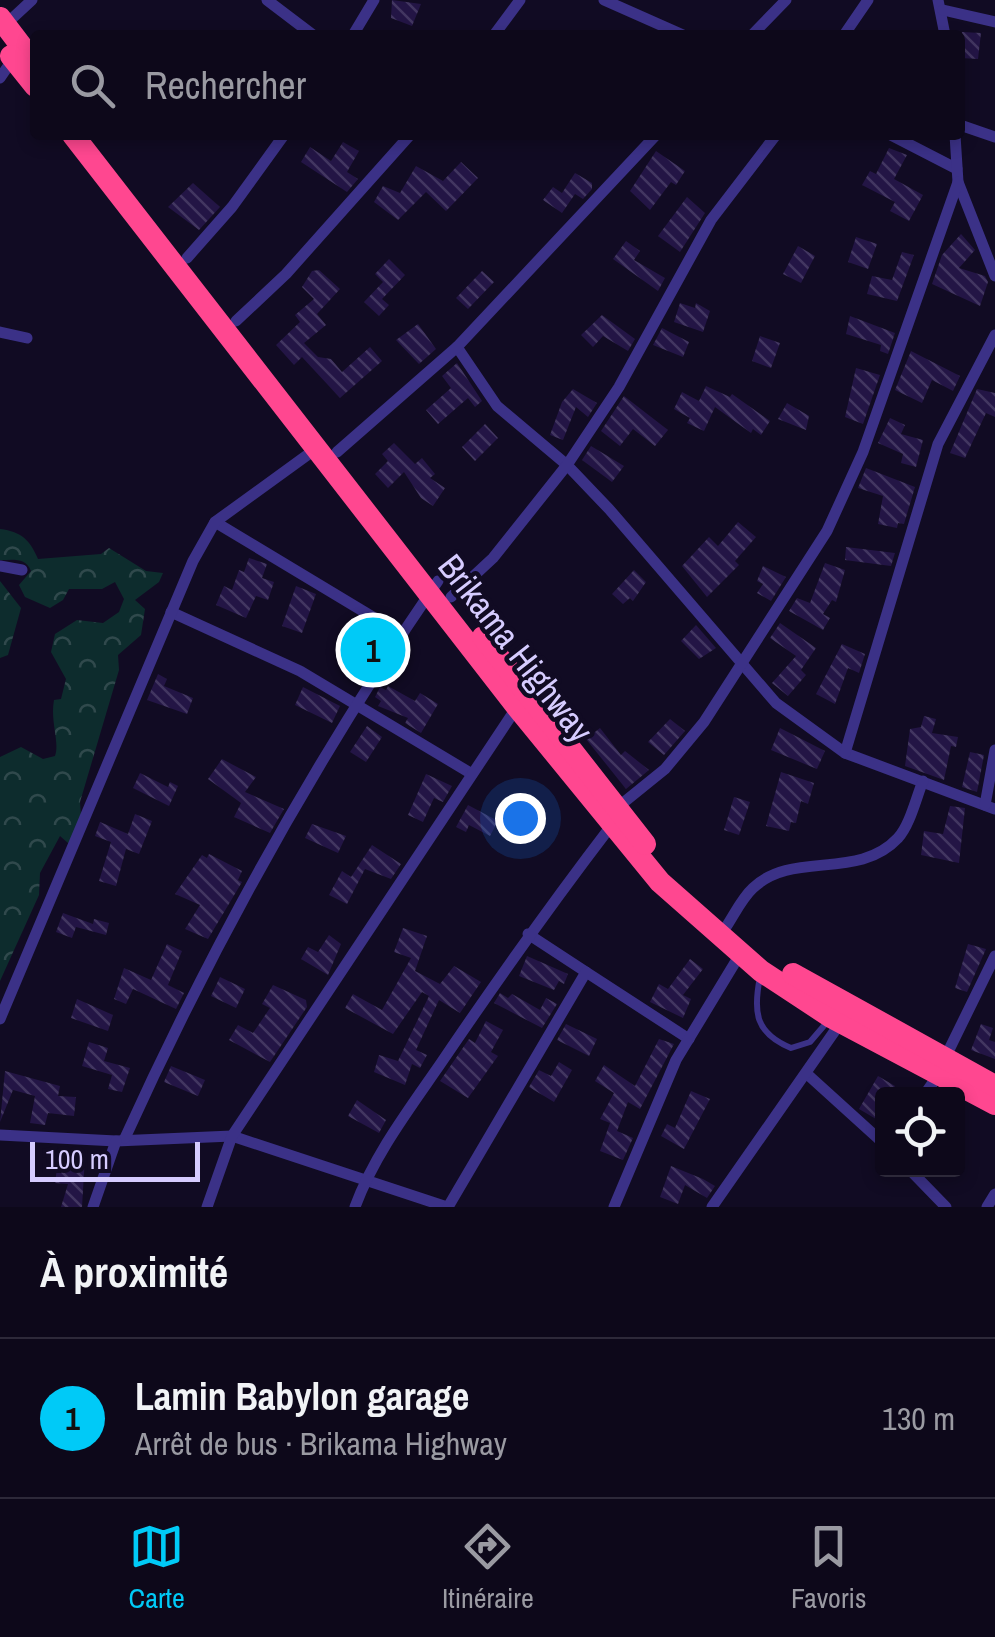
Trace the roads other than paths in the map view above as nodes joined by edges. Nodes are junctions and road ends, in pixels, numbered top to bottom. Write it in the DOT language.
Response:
graph roads {
  1 [pos="32,0"];
  2 [pos="267,0"];
  3 [pos="374,0"];
  4 [pos="520,0"];
  5 [pos="604,0"];
  6 [pos="786,0"];
  7 [pos="868,0"];
  8 [pos="941,5"];
  9 [pos="995,22"];
  10 [pos="306,30"];
  11 [pos="356,30"];
  12 [pos="498,30"];
  13 [pos="672,30"];
  14 [pos="757,30"];
  15 [pos="847,30"];
  16 [pos="944,30"];
  17 [pos="11,48"];
  18 [pos="30,78"];
  19 [pos="965,127"];
  20 [pos="995,137"];
  21 [pos="77,140"];
  22 [pos="95,140"];
  23 [pos="280,140"];
  24 [pos="406,140"];
  25 [pos="651,140"];
  26 [pos="772,140"];
  27 [pos="898,140"];
  28 [pos="955,140"];
  29 [pos="957,176"];
  30 [pos="187,258"];
  31 [pos="995,276"];
  32 [pos="236,321"];
  33 [pos="0,332"];
  34 [pos="995,335"];
  35 [pos="27,338"];
  36 [pos="457,347"];
  37 [pos="327,450"];
  38 [pos="566,465"];
  39 [pos="215,522"];
  40 [pos="0,566"];
  41 [pos="22,570"];
  42 [pos="440,591"];
  43 [pos="171,612"];
  44 [pos="402,634"];
  45 [pos="743,666"];
  46 [pos="355,706"];
  47 [pos="517,706"];
  48 [pos="995,750"];
  49 [pos="845,753"];
  50 [pos="472,774"];
  51 [pos="922,781"];
  52 [pos="990,807"];
  53 [pos="614,816"];
  54 [pos="726,926"];
  55 [pos="528,934"];
  56 [pos="739,956"];
  57 [pos="995,956"];
  58 [pos="761,971"];
  59 [pos="586,972"];
  60 [pos="0,1020"];
  61 [pos="836,1020"];
  62 [pos="689,1039"];
  63 [pos="942,1066"];
  64 [pos="807,1074"];
  65 [pos="995,1086"];
  66 [pos="929,1087"];
  67 [pos="995,1104"];
  68 [pos="0,1135"];
  69 [pos="232,1136"];
  70 [pos="875,1136"];
  71 [pos="120,1140"];
  72 [pos="917,1177"];
  73 [pos="366,1178"];
  74 [pos="995,1194"];
  75 [pos="93,1207"];
  76 [pos="207,1207"];
  77 [pos="355,1207"];
  78 [pos="448,1207"];
  79 [pos="614,1207"];
  80 [pos="712,1207"];
  81 [pos="946,1207"];
  82 [pos="987,1207"];
  1 -- 17 [label="street"];
  2 -- 10 [label="street"];
  3 -- 11 [label="street"];
  4 -- 12 [label="street"];
  5 -- 13 [label="street"];
  6 -- 14 [label="street"];
  7 -- 15 [label="street"];
  8 -- 9 [label="street"];
  8 -- 16 [label="street"];
  17 -- 18 [label="highway"];
  19 -- 20 [label="street"];
  21 -- 37 [label="highway, Brikama Highway"];
  22 -- 30 [label="highway, Brikama Highway"];
  23 -- 30 [label="street"];
  24 -- 32 [label="street"];
  25 -- 36 [label="street"];
  26 -- 38 [label="street"];
  27 -- 29 [label="street"];
  28 -- 29 [label="street"];
  29 -- 31 [label="street"];
  29 -- 45 [label="street"];
  30 -- 32 [label="highway, Brikama Highway"];
  32 -- 37 [label="highway, Brikama Highway"];
  33 -- 35 [label="street"];
  34 -- 49 [label="street"];
  36 -- 37 [label="street"];
  36 -- 38 [label="street"];
  37 -- 39 [label="street"];
  37 -- 42 [label="highway, Brikama Highway"];
  38 -- 42 [label="street"];
  38 -- 45 [label="street"];
  39 -- 43 [label="street"];
  39 -- 44 [label="street"];
  40 -- 41 [label="street"];
  42 -- 44 [label="street"];
  42 -- 47 [label="highway, Brikama Highway"];
  42 -- 53 [label="highway, Brikama Highway"];
  43 -- 46 [label="street"];
  43 -- 60 [label="street"];
  44 -- 46 [label="street"];
  45 -- 49 [label="street"];
  45 -- 53 [label="street"];
  46 -- 50 [label="street"];
  46 -- 71 [label="street"];
  47 -- 50 [label="street"];
  47 -- 53 [label="highway, Brikama Highway"];
  48 -- 52 [label="street"];
  49 -- 51 [label="street"];
  50 -- 69 [label="street"];
  51 -- 52 [label="street"];
  51 -- 54 [label="street"];
  53 -- 54 [label="highway, Brikama Highway"];
  53 -- 55 [label="street"];
  53 -- 56 [label="highway, Brikama Highway"];
  54 -- 63 [label="highway, Brikama Highway"];
  55 -- 59 [label="street"];
  55 -- 73 [label="street"];
  56 -- 58 [label="highway, Brikama Highway"];
  56 -- 62 [label="street"];
  57 -- 63 [label="street"];
  58 -- 61 [label="highway, Brikama Highway"];
  58 -- 61 [label="lane"];
  59 -- 62 [label="street"];
  59 -- 78 [label="street"];
  61 -- 63 [label="highway, Brikama Highway"];
  61 -- 64 [label="street"];
  62 -- 79 [label="street"];
  63 -- 65 [label="highway, Brikama Highway"];
  63 -- 66 [label="street"];
  63 -- 67 [label="highway, Brikama Highway"];
  64 -- 70 [label="street"];
  64 -- 80 [label="street"];
  68 -- 71 [label="street"];
  69 -- 71 [label="street"];
  69 -- 73 [label="street"];
  69 -- 76 [label="street"];
  71 -- 75 [label="street"];
  72 -- 81 [label="street"];
  73 -- 77 [label="street"];
  73 -- 78 [label="street"];
  74 -- 82 [label="street"];
}
